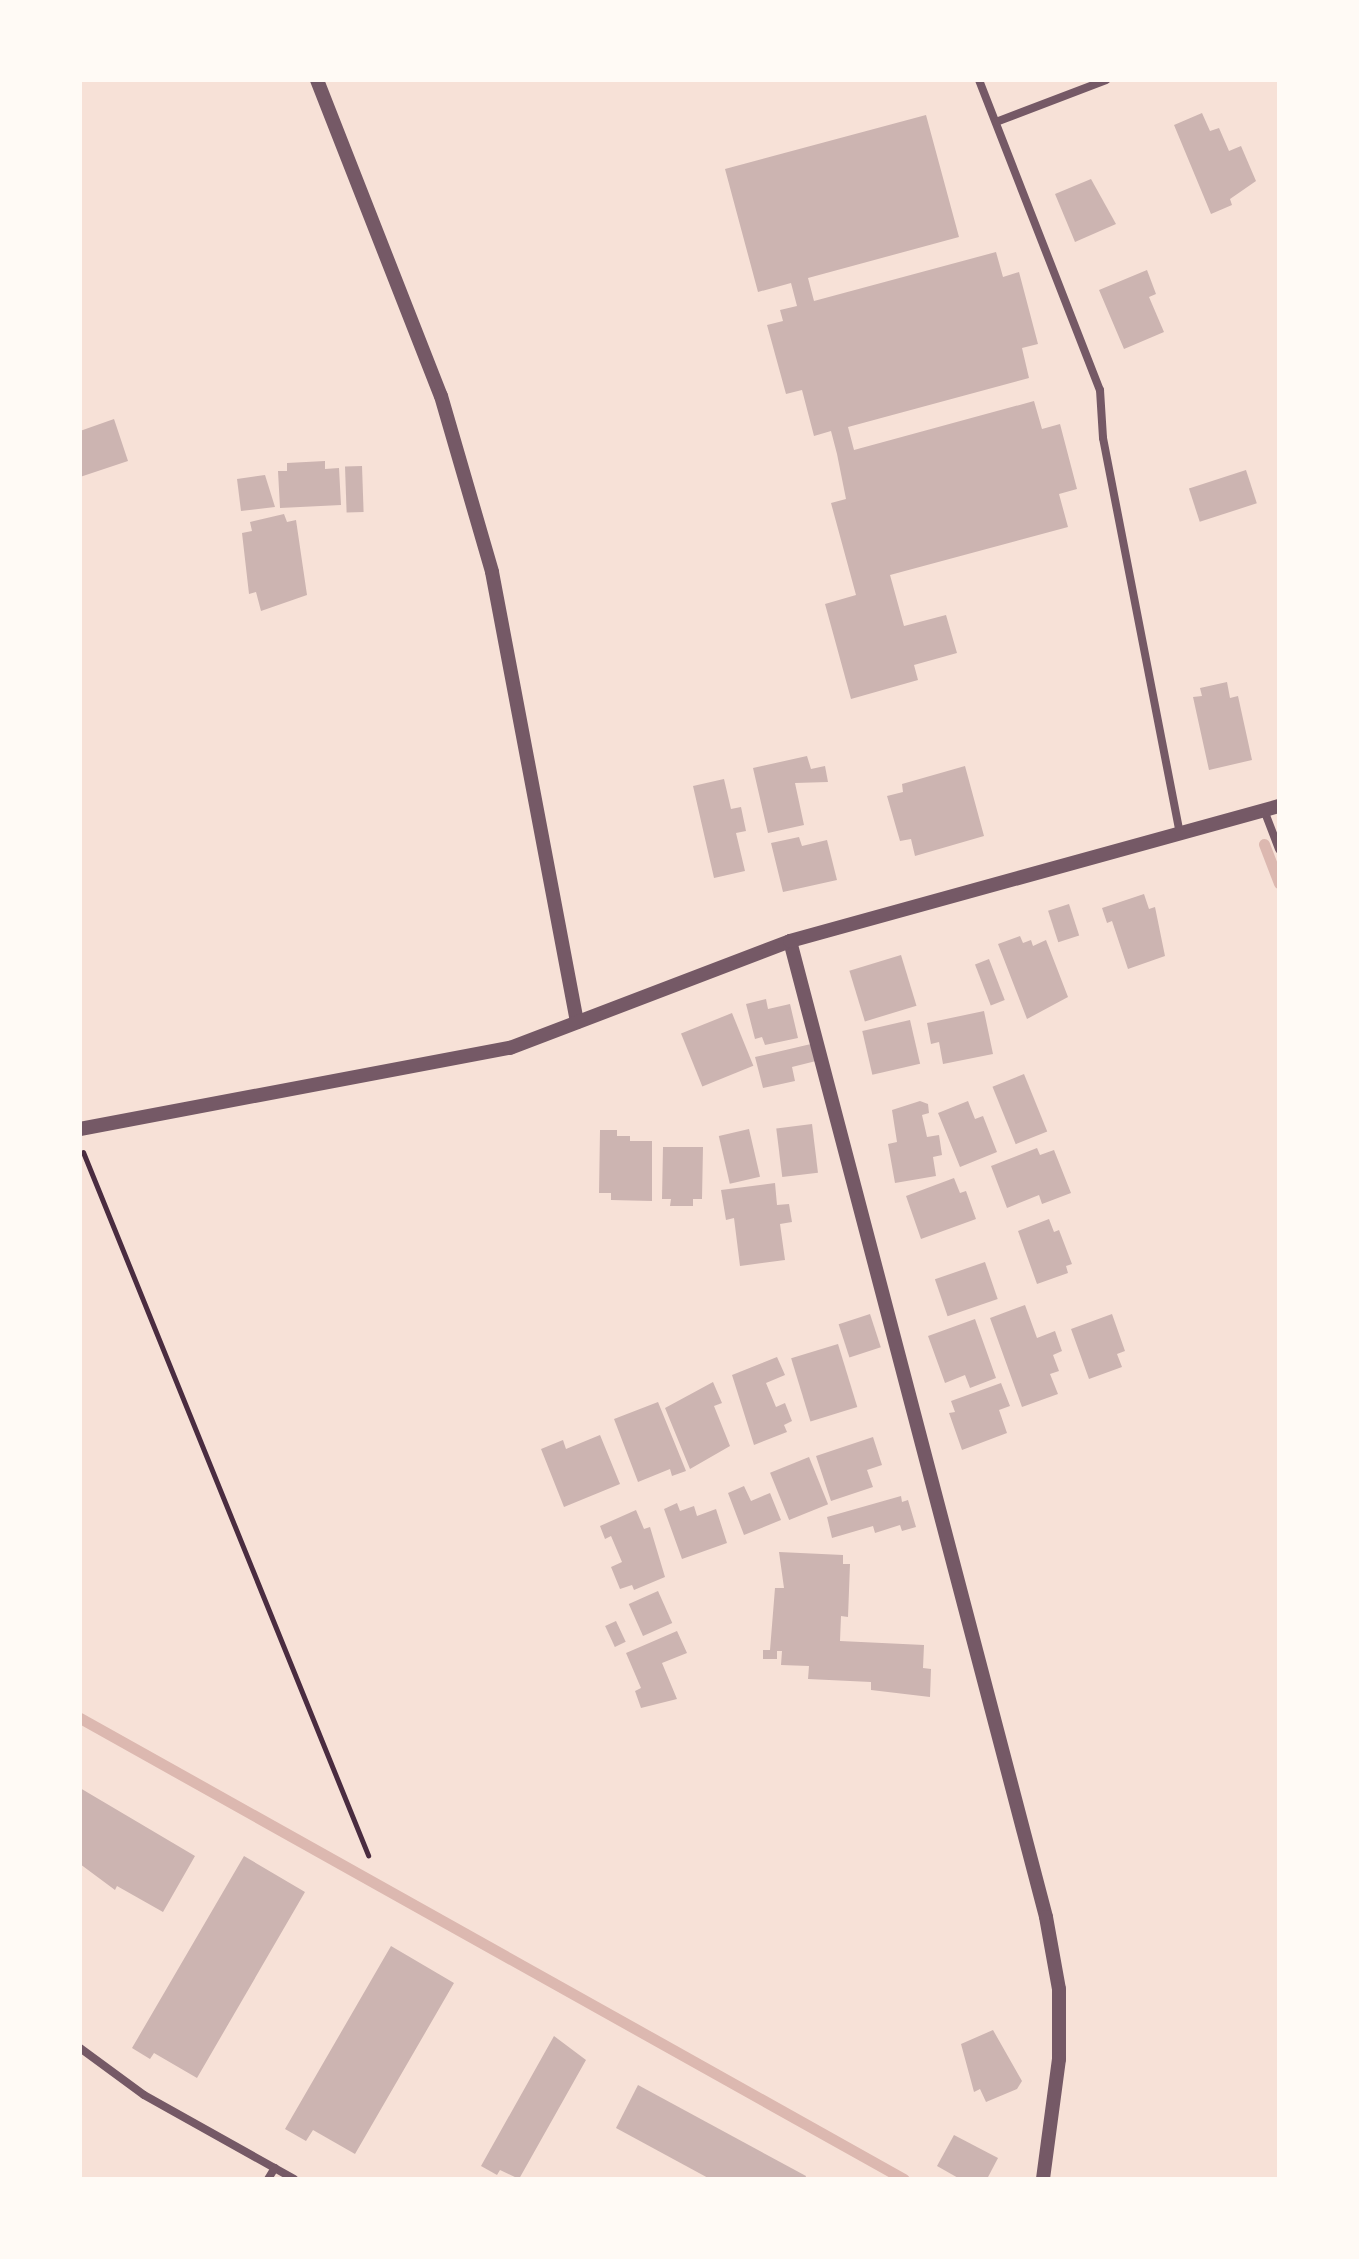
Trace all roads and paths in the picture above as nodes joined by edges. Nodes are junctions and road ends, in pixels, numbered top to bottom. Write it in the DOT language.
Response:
graph roads {
  1 [pos="317,80"];
  2 [pos="979,80"];
  3 [pos="1106,80"];
  4 [pos="996,122"];
  5 [pos="1279,806"];
  6 [pos="1264,810"];
  7 [pos="1180,834"];
  8 [pos="1279,849"];
  9 [pos="790,941"];
  10 [pos="577,1022"];
  11 [pos="80,1129"];
  12 [pos="80,1143"];
  13 [pos="368,1855"];
  14 [pos="80,2048"];
  15 [pos="275,2168"];
  16 [pos="268,2179"];
  17 [pos="294,2179"];
  18 [pos="1043,2179"];
  1 -- 10 [label="street"];
  2 -- 4 [label="street"];
  3 -- 4 [label="street"];
  4 -- 7 [label="street"];
  5 -- 6 [label="street"];
  6 -- 7 [label="street"];
  6 -- 8 [label="street"];
  7 -- 9 [label="street"];
  9 -- 10 [label="street"];
  9 -- 18 [label="street"];
  10 -- 11 [label="street"];
  12 -- 13 [label="path"];
  14 -- 15 [label="street"];
  15 -- 16 [label="street"];
  15 -- 17 [label="street"];
}
